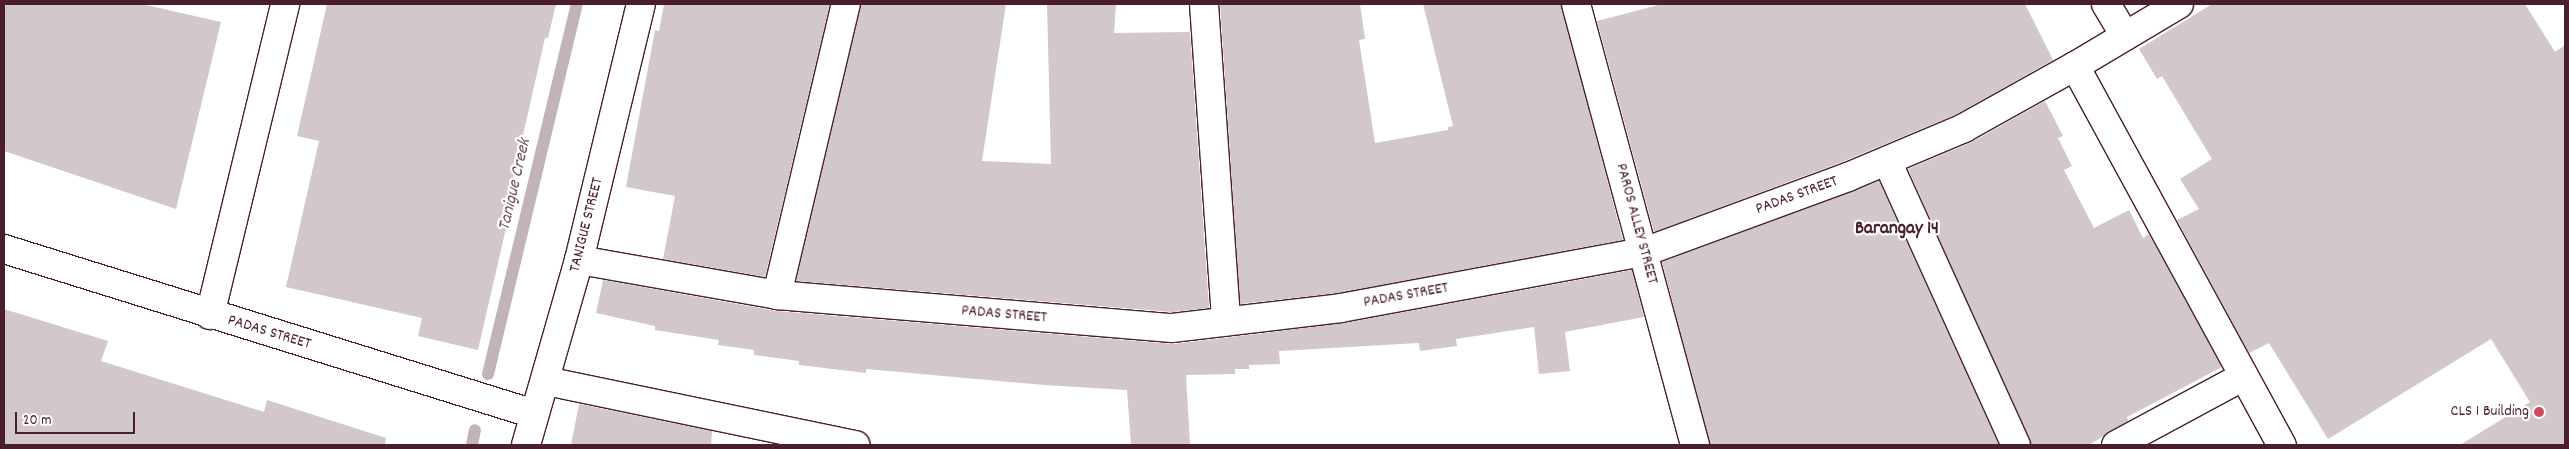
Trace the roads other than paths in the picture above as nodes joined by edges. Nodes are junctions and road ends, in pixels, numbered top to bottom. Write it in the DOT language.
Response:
graph roads {
  1 [pos="285,4"];
  2 [pos="641,4"];
  3 [pos="846,4"];
  4 [pos="1204,4"];
  5 [pos="1576,4"];
  6 [pos="2106,4"];
  7 [pos="2179,4"];
  8 [pos="2125,36"];
  9 [pos="2075,66"];
  10 [pos="1887,161"];
  11 [pos="4,249"];
  12 [pos="1644,252"];
  13 [pos="579,260"];
  14 [pos="777,295"];
  15 [pos="210,315"];
  16 [pos="1226,321"];
  17 [pos="2244,376"];
  18 [pos="546,381"];
  19 [pos="534,414"];
  20 [pos="526,445"];
  21 [pos="855,445"];
  22 [pos="1695,445"];
  23 [pos="2016,445"];
  24 [pos="2116,445"];
  25 [pos="2282,445"];
  1 -- 15 [label="street"];
  2 -- 13 [label="street, TANIGUE STREET"];
  3 -- 14 [label="street"];
  4 -- 16 [label="street"];
  5 -- 12 [label="street, PAROS ALLEY STREET"];
  6 -- 8 [label="street"];
  7 -- 8 [label="street, PADAS STREET"];
  8 -- 9 [label="street, PADAS STREET"];
  9 -- 10 [label="street, PADAS STREET"];
  9 -- 17 [label="street"];
  10 -- 12 [label="street, PADAS STREET"];
  10 -- 23 [label="street"];
  11 -- 15 [label="street, PADAS STREET"];
  12 -- 16 [label="street, PADAS STREET"];
  12 -- 22 [label="street, PAROS ALLEY STREET"];
  13 -- 14 [label="street, PADAS STREET"];
  13 -- 18 [label="street, TANIGUE STREET"];
  14 -- 16 [label="street, PADAS STREET"];
  15 -- 19 [label="street, PADAS STREET"];
  17 -- 24 [label="street"];
  17 -- 25 [label="street"];
  18 -- 19 [label="street, TANIGUE STREET"];
  18 -- 21 [label="street"];
  19 -- 20 [label="street, TANIGUE STREET"];
}
